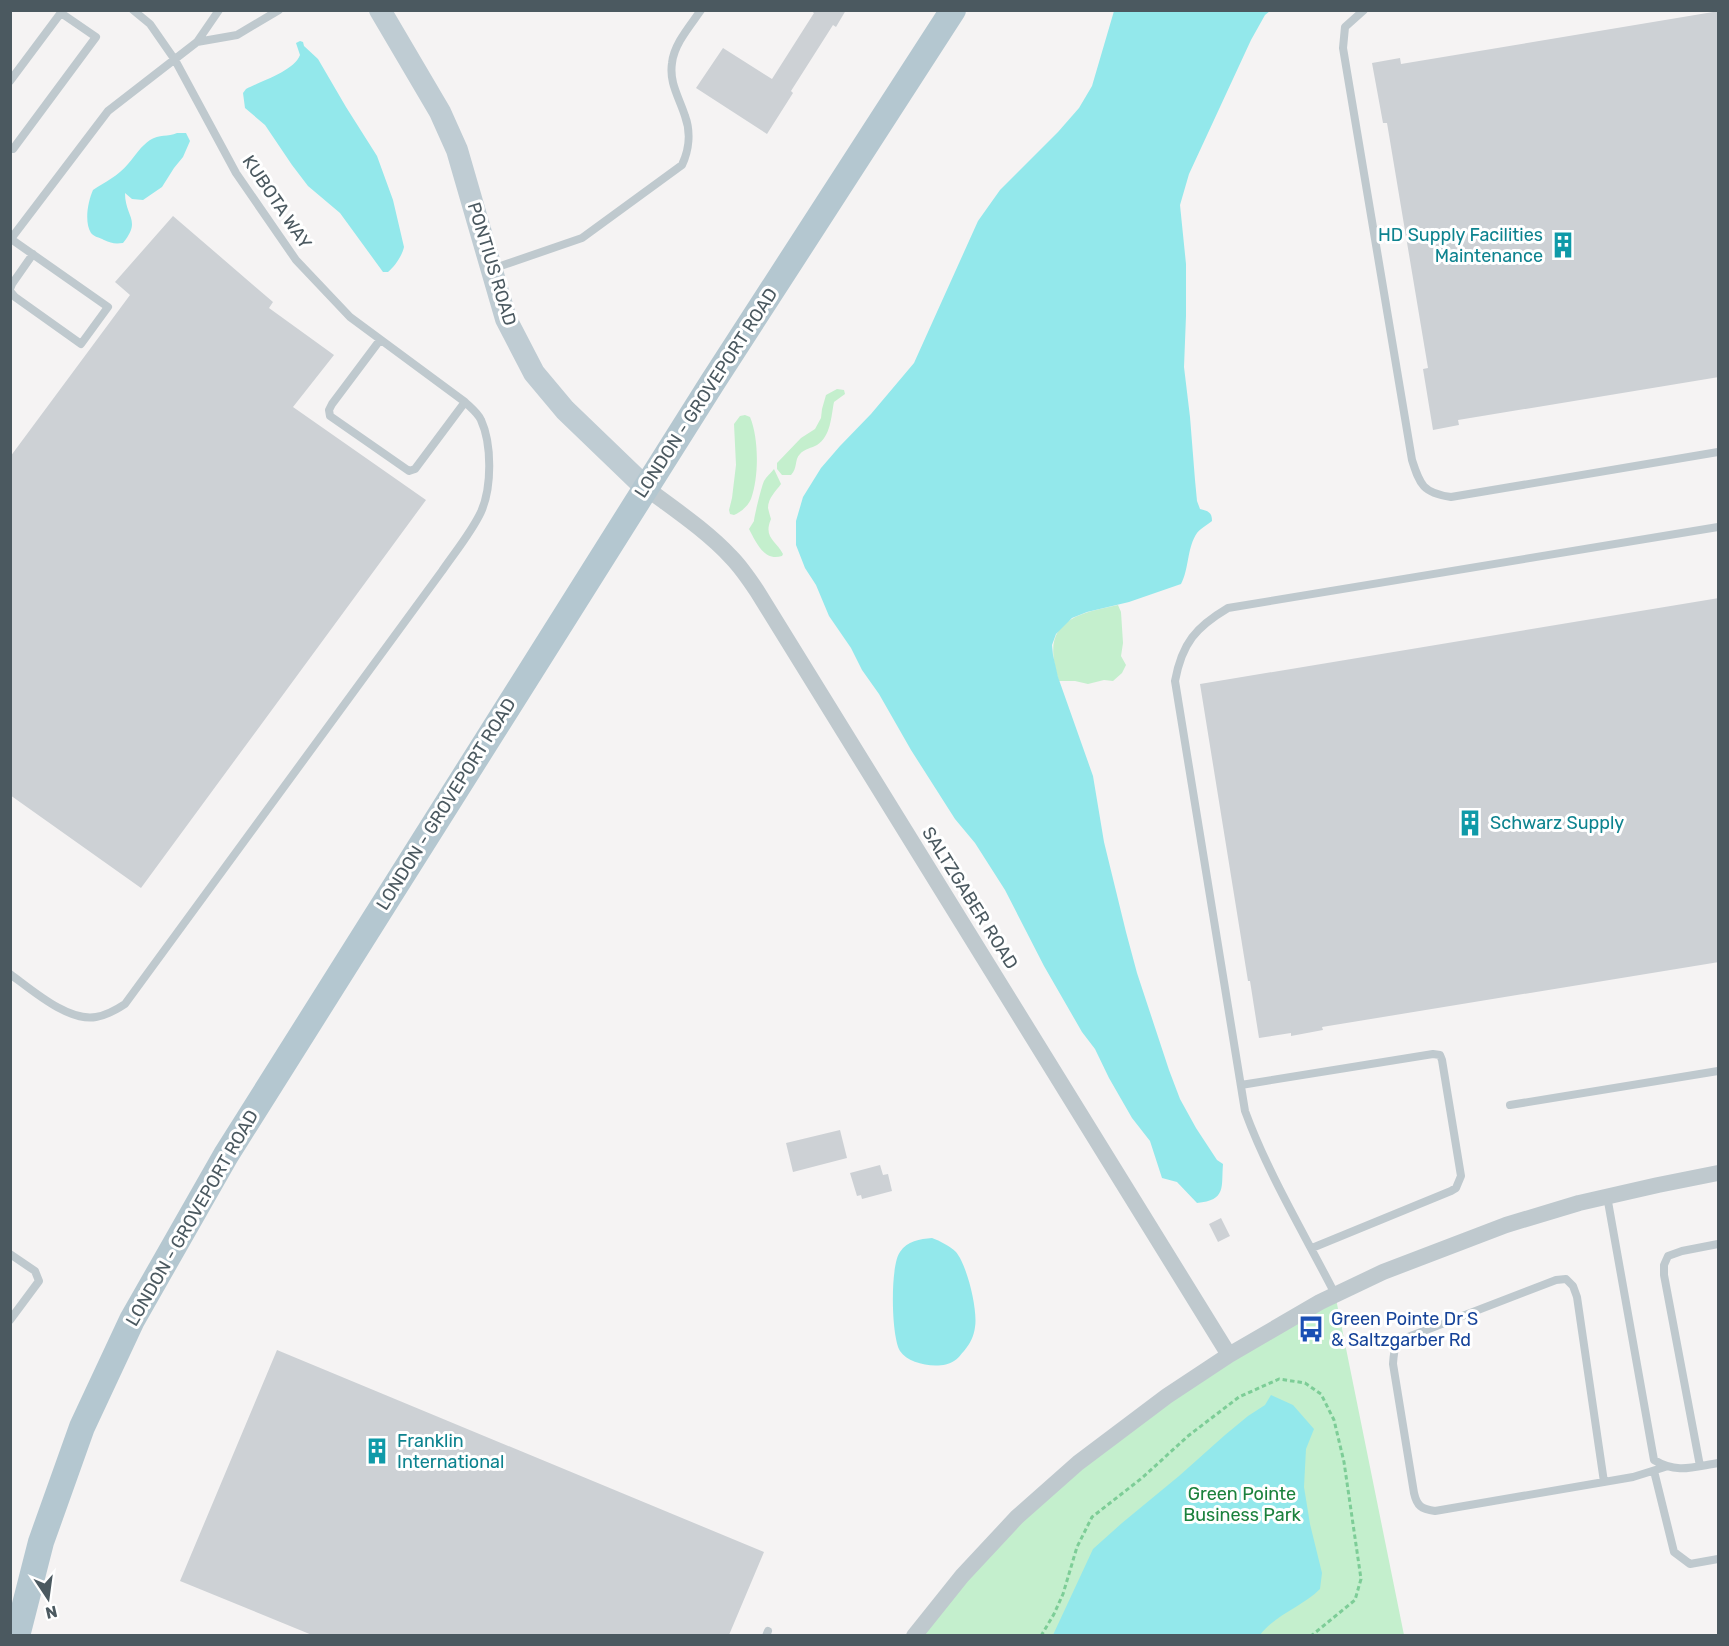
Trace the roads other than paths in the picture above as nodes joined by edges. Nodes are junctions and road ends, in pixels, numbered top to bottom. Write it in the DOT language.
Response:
graph roads {
  1 [pos="133,10"];
  2 [pos="219,10"];
  3 [pos="279,10"];
  4 [pos="380,10"];
  5 [pos="701,10"];
  6 [pos="953,10"];
  7 [pos="1364,10"];
  8 [pos="62,12"];
  9 [pos="197,42"];
  10 [pos="175,60"];
  11 [pos="10,81"];
  12 [pos="10,148"];
  13 [pos="11,239"];
  14 [pos="33,254"];
  15 [pos="492,269"];
  16 [pos="10,290"];
  17 [pos="380,340"];
  18 [pos="465,402"];
  19 [pos="1719,452"];
  20 [pos="646,488"];
  21 [pos="1719,527"];
  22 [pos="10,974"];
  23 [pos="1719,1071"];
  24 [pos="1241,1085"];
  25 [pos="1510,1105"];
  26 [pos="1719,1173"];
  27 [pos="1607,1196"];
  28 [pos="1719,1244"];
  29 [pos="1312,1248"];
  30 [pos="10,1254"];
  31 [pos="1335,1294"];
  32 [pos="10,1320"];
  33 [pos="1229,1355"];
  34 [pos="1719,1463"];
  35 [pos="1700,1466"];
  36 [pos="1665,1467"];
  37 [pos="1654,1471"];
  38 [pos="1604,1482"];
  39 [pos="1719,1560"];
  40 [pos="17,1635"];
  41 [pos="914,1635"];
  1 -- 10 [label="lane, KUBOTA WAY"];
  2 -- 9 [label="lane"];
  3 -- 9 [label="lane"];
  4 -- 15 [label="street, PONTIUS ROAD"];
  5 -- 15 [label="lane"];
  6 -- 20 [label="main road, LONDON - GROVEPORT ROAD"];
  7 -- 19 [label="lane"];
  8 -- 11 [label="lane"];
  8 -- 12 [label="lane"];
  9 -- 10 [label="lane"];
  10 -- 13 [label="lane"];
  10 -- 17 [label="lane, KUBOTA WAY"];
  13 -- 14 [label="lane"];
  14 -- 16 [label="lane"];
  14 -- 16 [label="lane"];
  15 -- 20 [label="street, PONTIUS ROAD"];
  17 -- 18 [label="lane, KUBOTA WAY"];
  17 -- 18 [label="lane"];
  18 -- 22 [label="lane, KUBOTA WAY"];
  20 -- 33 [label="street, SALTZGABER ROAD"];
  20 -- 40 [label="main road, LONDON - GROVEPORT ROAD"];
  21 -- 24 [label="lane"];
  23 -- 25 [label="lane"];
  24 -- 29 [label="lane"];
  24 -- 29 [label="lane"];
  26 -- 27 [label="street"];
  27 -- 31 [label="street"];
  27 -- 36 [label="lane"];
  28 -- 35 [label="lane"];
  29 -- 31 [label="lane"];
  30 -- 32 [label="lane"];
  31 -- 33 [label="street"];
  33 -- 41 [label="street"];
  34 -- 35 [label="lane"];
  35 -- 36 [label="lane"];
  36 -- 37 [label="lane"];
  37 -- 38 [label="lane"];
  37 -- 39 [label="lane"];
  38 -- 38 [label="lane"];
}
